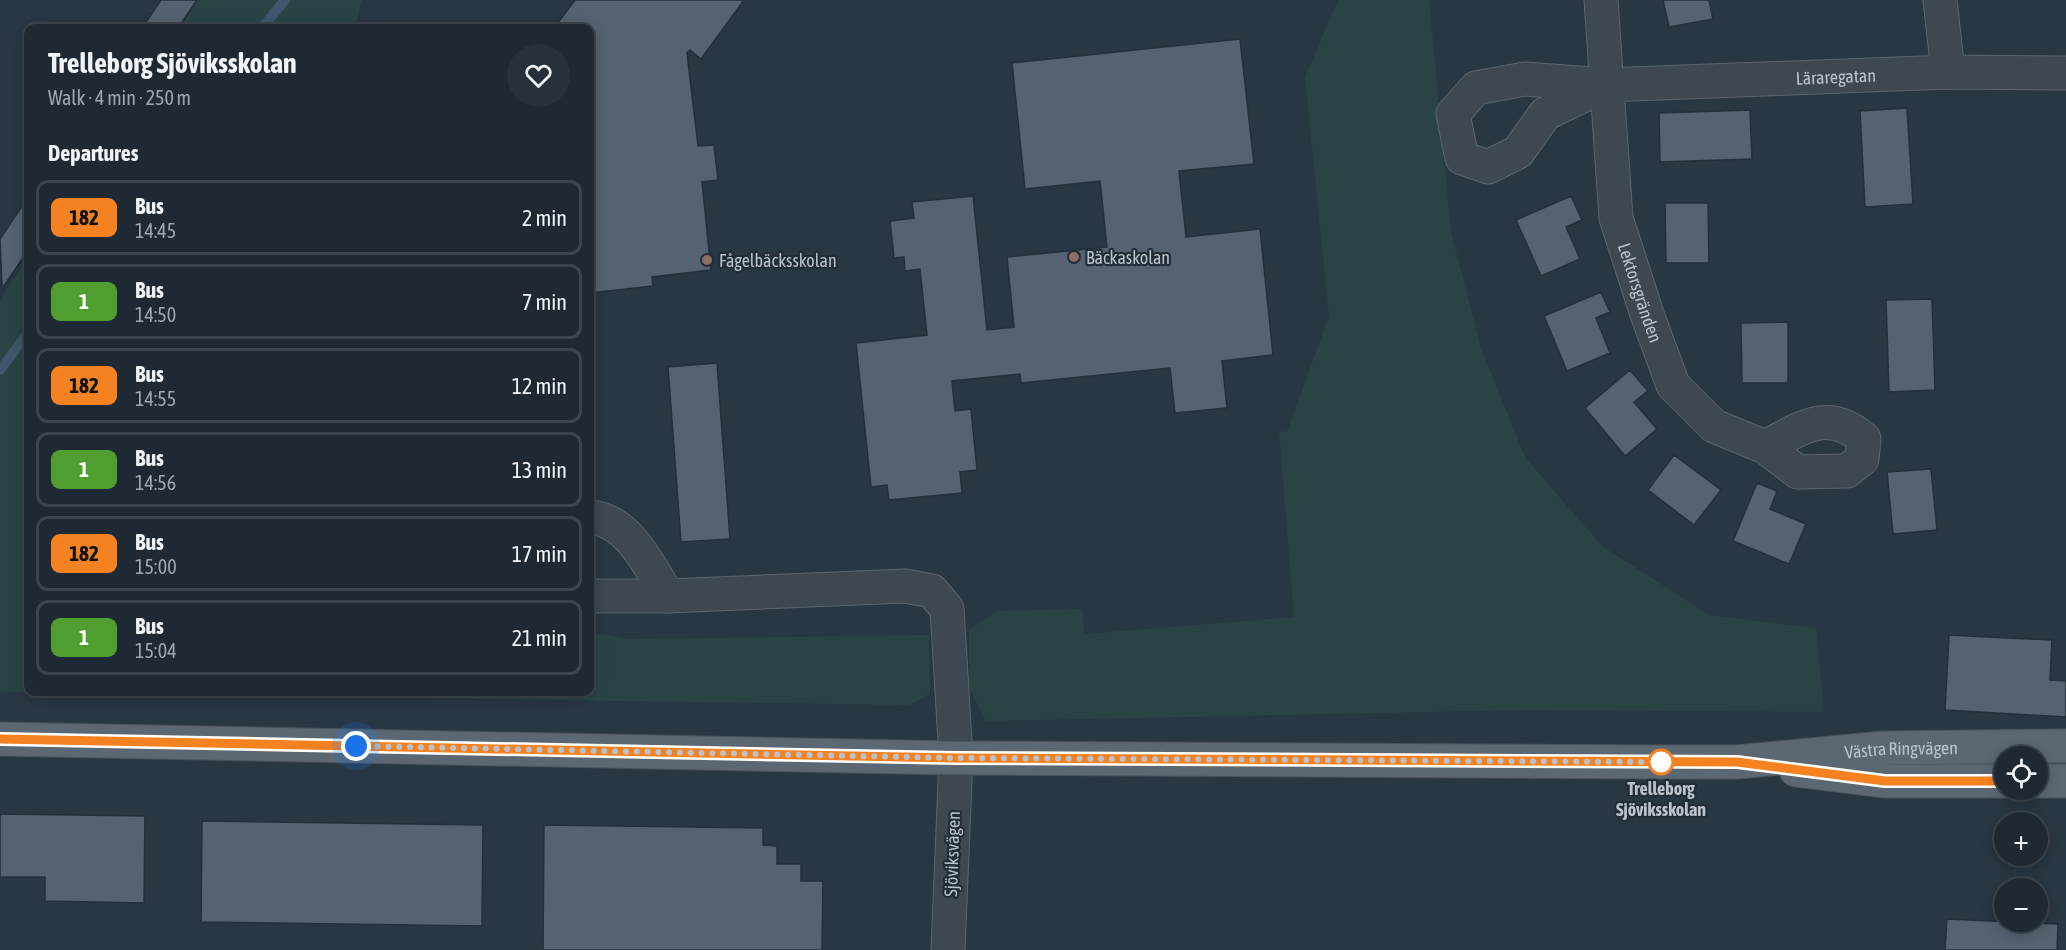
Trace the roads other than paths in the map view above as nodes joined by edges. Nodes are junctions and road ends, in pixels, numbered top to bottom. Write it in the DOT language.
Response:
graph roads {
  1 [pos="1601,0"];
  2 [pos="1940,0"];
  3 [pos="1948,72"];
  4 [pos="2066,73"];
  5 [pos="1605,85"];
  6 [pos="1765,447"];
  7 [pos="594,517"];
  8 [pos="594,596"];
  9 [pos="668,596"];
  10 [pos="0,739"];
  11 [pos="2066,746"];
  12 [pos="956,758"];
  13 [pos="1737,762"];
  14 [pos="1994,781"];
  15 [pos="2048,781"];
  16 [pos="2066,781"];
  17 [pos="948,950"];
  1 -- 5 [label="street"];
  2 -- 3 [label="street"];
  3 -- 4 [label="street, Läraregatan"];
  3 -- 5 [label="street, Läraregatan"];
  5 -- 6 [label="street, Lektorsgränden"];
  7 -- 9 [label="street"];
  8 -- 9 [label="street, Sjöviksvägen"];
  9 -- 12 [label="street, Sjöviksvägen"];
  10 -- 12 [label="main road, Västra Ringvägen"];
  11 -- 13 [label="main road, Västra Ringvägen"];
  12 -- 13 [label="main road, Västra Ringvägen"];
  12 -- 17 [label="street, Sjöviksvägen"];
  13 -- 14 [label="main road, Västra Ringvägen"];
  15 -- 16 [label="main road"];
}
